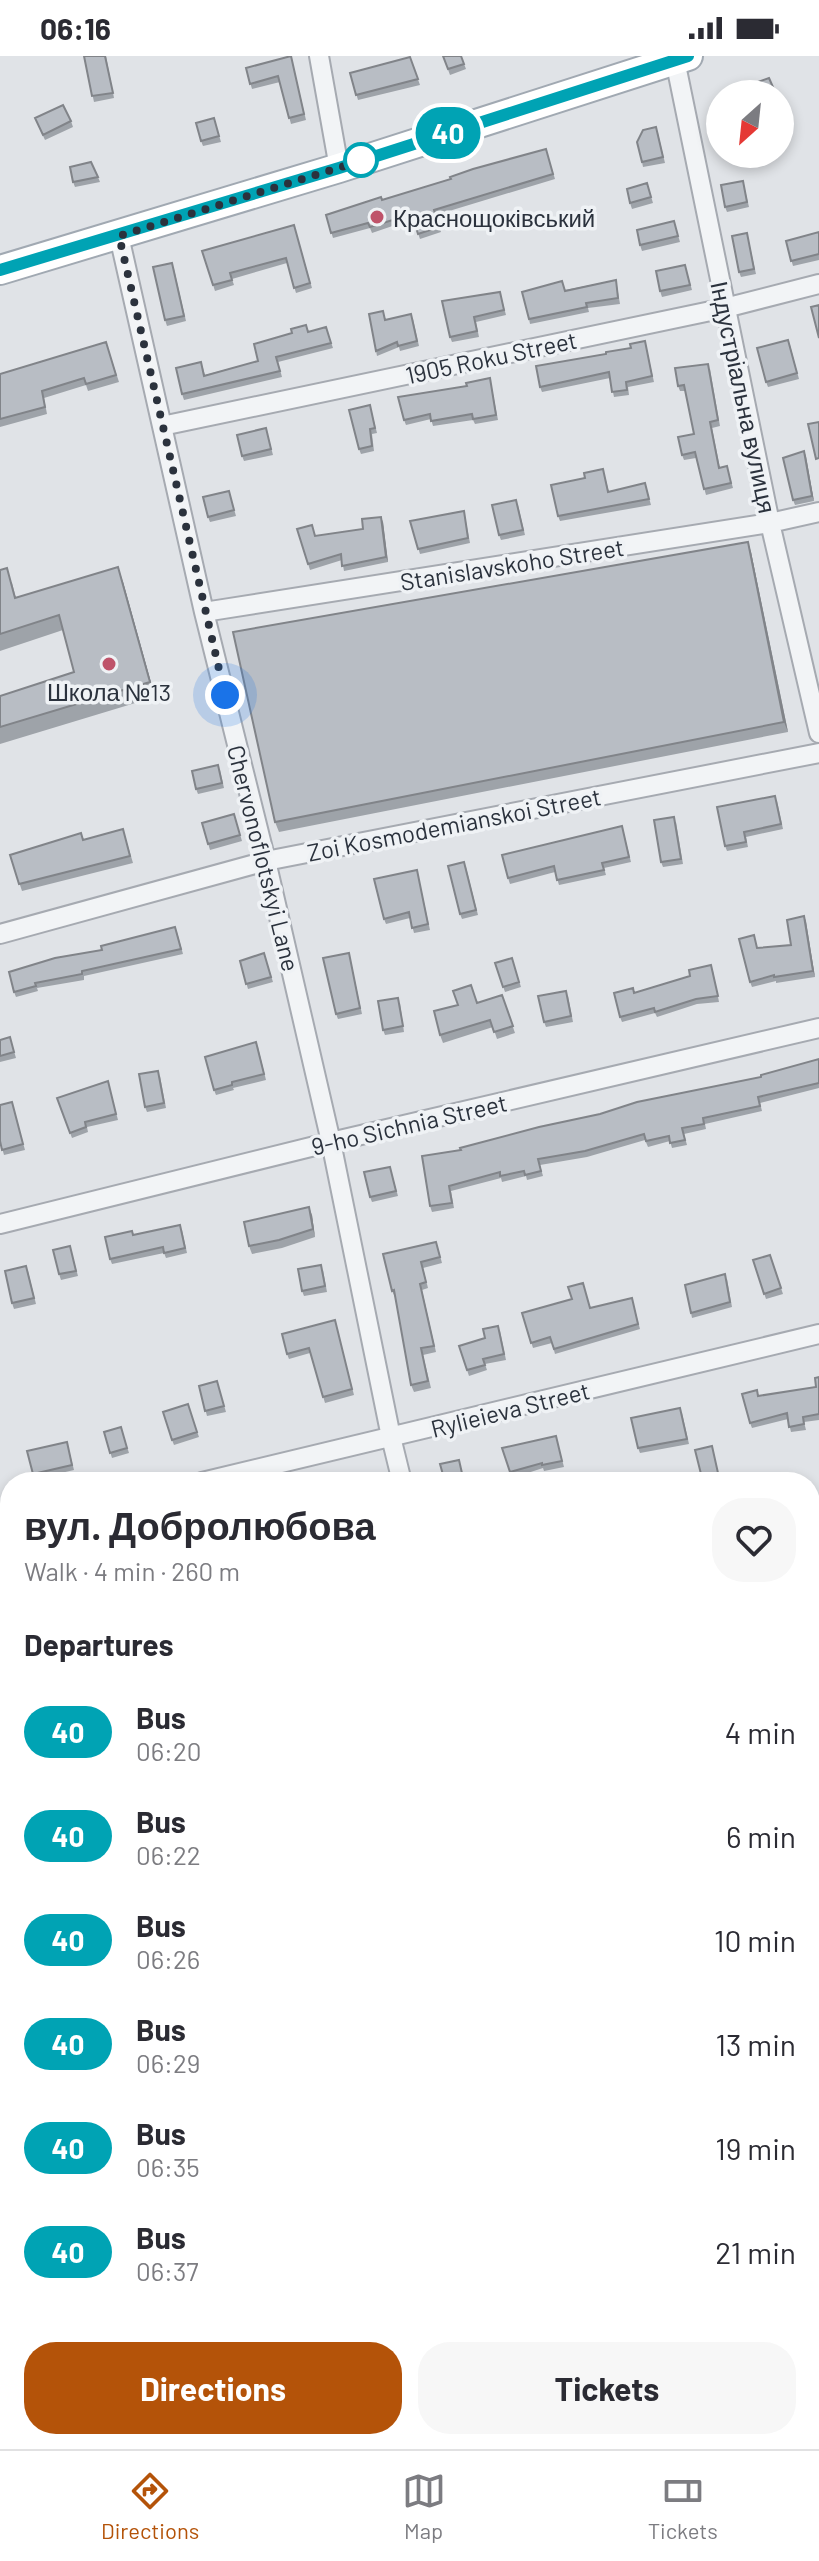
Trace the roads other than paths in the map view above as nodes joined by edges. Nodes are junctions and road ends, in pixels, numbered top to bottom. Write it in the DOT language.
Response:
graph roads {
  1 [pos="319,56"];
  2 [pos="682,58"];
  3 [pos="339,168"];
  4 [pos="119,236"];
  5 [pos="0,270"];
  6 [pos="819,284"];
  7 [pos="725,308"];
  8 [pos="162,426"];
  9 [pos="819,512"];
  10 [pos="770,523"];
  11 [pos="204,612"];
  12 [pos="819,733"];
  13 [pos="819,753"];
  14 [pos="266,861"];
  15 [pos="0,934"];
  16 [pos="819,1028"];
  17 [pos="331,1142"];
  18 [pos="0,1224"];
  19 [pos="819,1334"];
  20 [pos="391,1437"];
  21 [pos="244,1472"];
  22 [pos="400,1472"];
  1 -- 3 [label="street"];
  2 -- 3 [label="main road"];
  2 -- 7 [label="street, Індустріальна вулиця"];
  3 -- 4 [label="main road"];
  4 -- 5 [label="main road"];
  4 -- 8 [label="street, Chervonoflotskyi Lane"];
  6 -- 7 [label="street, 1905 Roku Street"];
  7 -- 8 [label="street, 1905 Roku Street"];
  7 -- 10 [label="street, Індустріальна вулиця"];
  8 -- 11 [label="street, Chervonoflotskyi Lane"];
  9 -- 10 [label="street, Stanislavskoho Street"];
  10 -- 11 [label="street, Stanislavskoho Street"];
  10 -- 12 [label="street, Індустріальна вулиця"];
  11 -- 14 [label="street, Chervonoflotskyi Lane"];
  13 -- 14 [label="street, Zoi Kosmodemianskoi Street"];
  14 -- 15 [label="street, Zoi Kosmodemianskoi Street"];
  14 -- 17 [label="street, Chervonoflotskyi Lane"];
  16 -- 17 [label="street, 9-ho Sichnia Street"];
  17 -- 18 [label="street, 9-ho Sichnia Street"];
  17 -- 20 [label="street, Chervonoflotskyi Lane"];
  19 -- 20 [label="street, Rylieieva Street"];
  20 -- 21 [label="street, Rylieieva Street"];
  20 -- 22 [label="street, Chervonoflotskyi Lane"];
}
